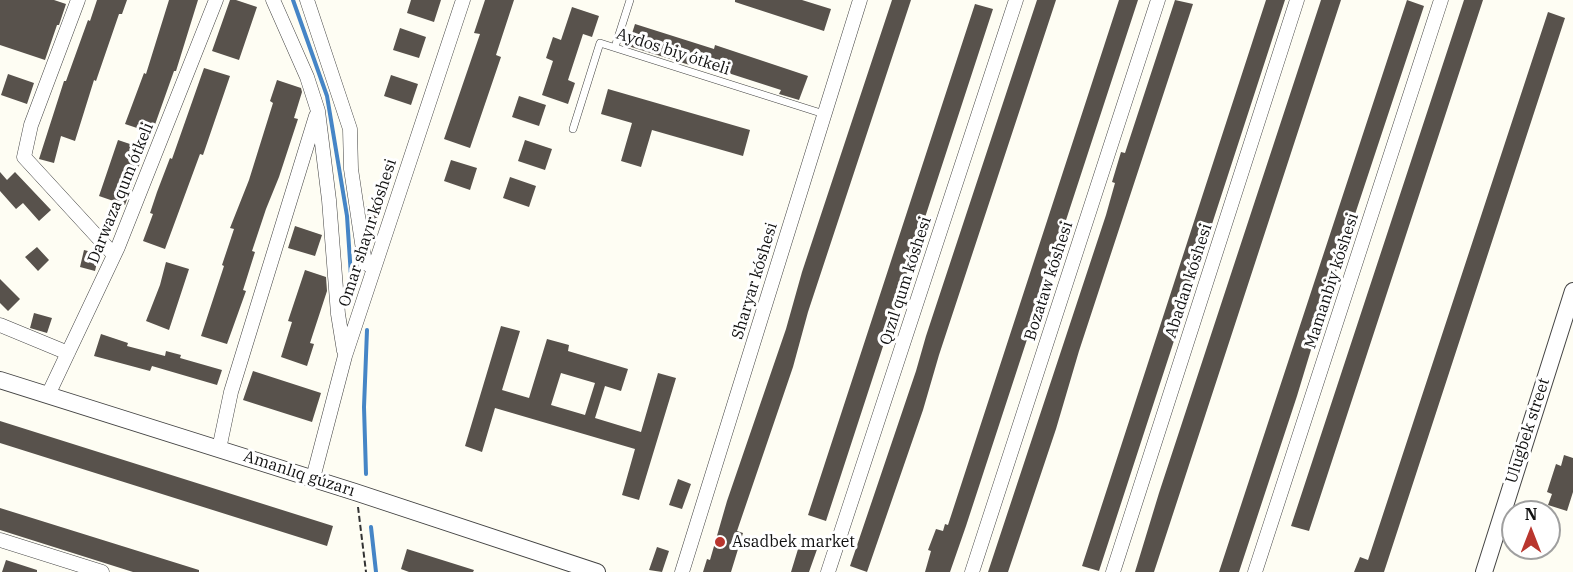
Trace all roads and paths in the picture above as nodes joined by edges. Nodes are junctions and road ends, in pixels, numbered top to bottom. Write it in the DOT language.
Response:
graph roads {
  1 [pos="78,0"];
  2 [pos="216,0"];
  3 [pos="273,0"];
  4 [pos="308,0"];
  5 [pos="463,0"];
  6 [pos="630,0"];
  7 [pos="1016,0"];
  8 [pos="1158,0"];
  9 [pos="1297,0"];
  10 [pos="1441,0"];
  11 [pos="858,1"];
  12 [pos="615,47"];
  13 [pos="318,111"];
  14 [pos="824,114"];
  15 [pos="573,129"];
  16 [pos="114,255"];
  17 [pos="373,267"];
  18 [pos="1573,291"];
  19 [pos="0,325"];
  20 [pos="68,353"];
  21 [pos="345,356"];
  22 [pos="0,380"];
  23 [pos="48,395"];
  24 [pos="219,449"];
  25 [pos="313,478"];
  26 [pos="358,507"];
  27 [pos="0,540"];
  28 [pos="102,572"];
  29 [pos="366,572"];
  30 [pos="597,572"];
  31 [pos="682,572"];
  32 [pos="828,572"];
  33 [pos="972,572"];
  34 [pos="1113,572"];
  35 [pos="1255,572"];
  36 [pos="1484,572"];
  1 -- 16 [label="street"];
  2 -- 16 [label="street, Darwaza qum ótkeli"];
  3 -- 13 [label="street"];
  4 -- 17 [label="street"];
  5 -- 17 [label="street, Omar shayır kóshesi"];
  6 -- 12 [label="lane"];
  7 -- 32 [label="street, Qızıl qum kóshesi"];
  8 -- 33 [label="street, Bozataw kóshesi"];
  9 -- 34 [label="street, Abadan kóshesi"];
  10 -- 35 [label="street, Mamanbiy kóshesi"];
  11 -- 14 [label="street, Sharyar kóshesi"];
  12 -- 14 [label="lane, Aydos biy ótkeli"];
  12 -- 15 [label="lane, Aydos biy ótkeli"];
  13 -- 21 [label="street"];
  13 -- 24 [label="street"];
  14 -- 31 [label="street, Sharyar kóshesi"];
  16 -- 20 [label="street, Darwaza qum ótkeli"];
  17 -- 21 [label="street, Omar shayır kóshesi"];
  18 -- 36 [label="street, Ulugbek street"];
  19 -- 20 [label="street"];
  20 -- 23 [label="street, Darwaza qum ótkeli"];
  21 -- 25 [label="street, Omar shayır kóshesi"];
  22 -- 23 [label="street, Amanlıq gúzarı"];
  23 -- 24 [label="street, Amanlıq gúzarı"];
  24 -- 25 [label="street, Amanlıq gúzarı"];
  25 -- 30 [label="street, Amanlıq gúzarı"];
  26 -- 29 [label="path"];
  27 -- 28 [label="street"];
}
